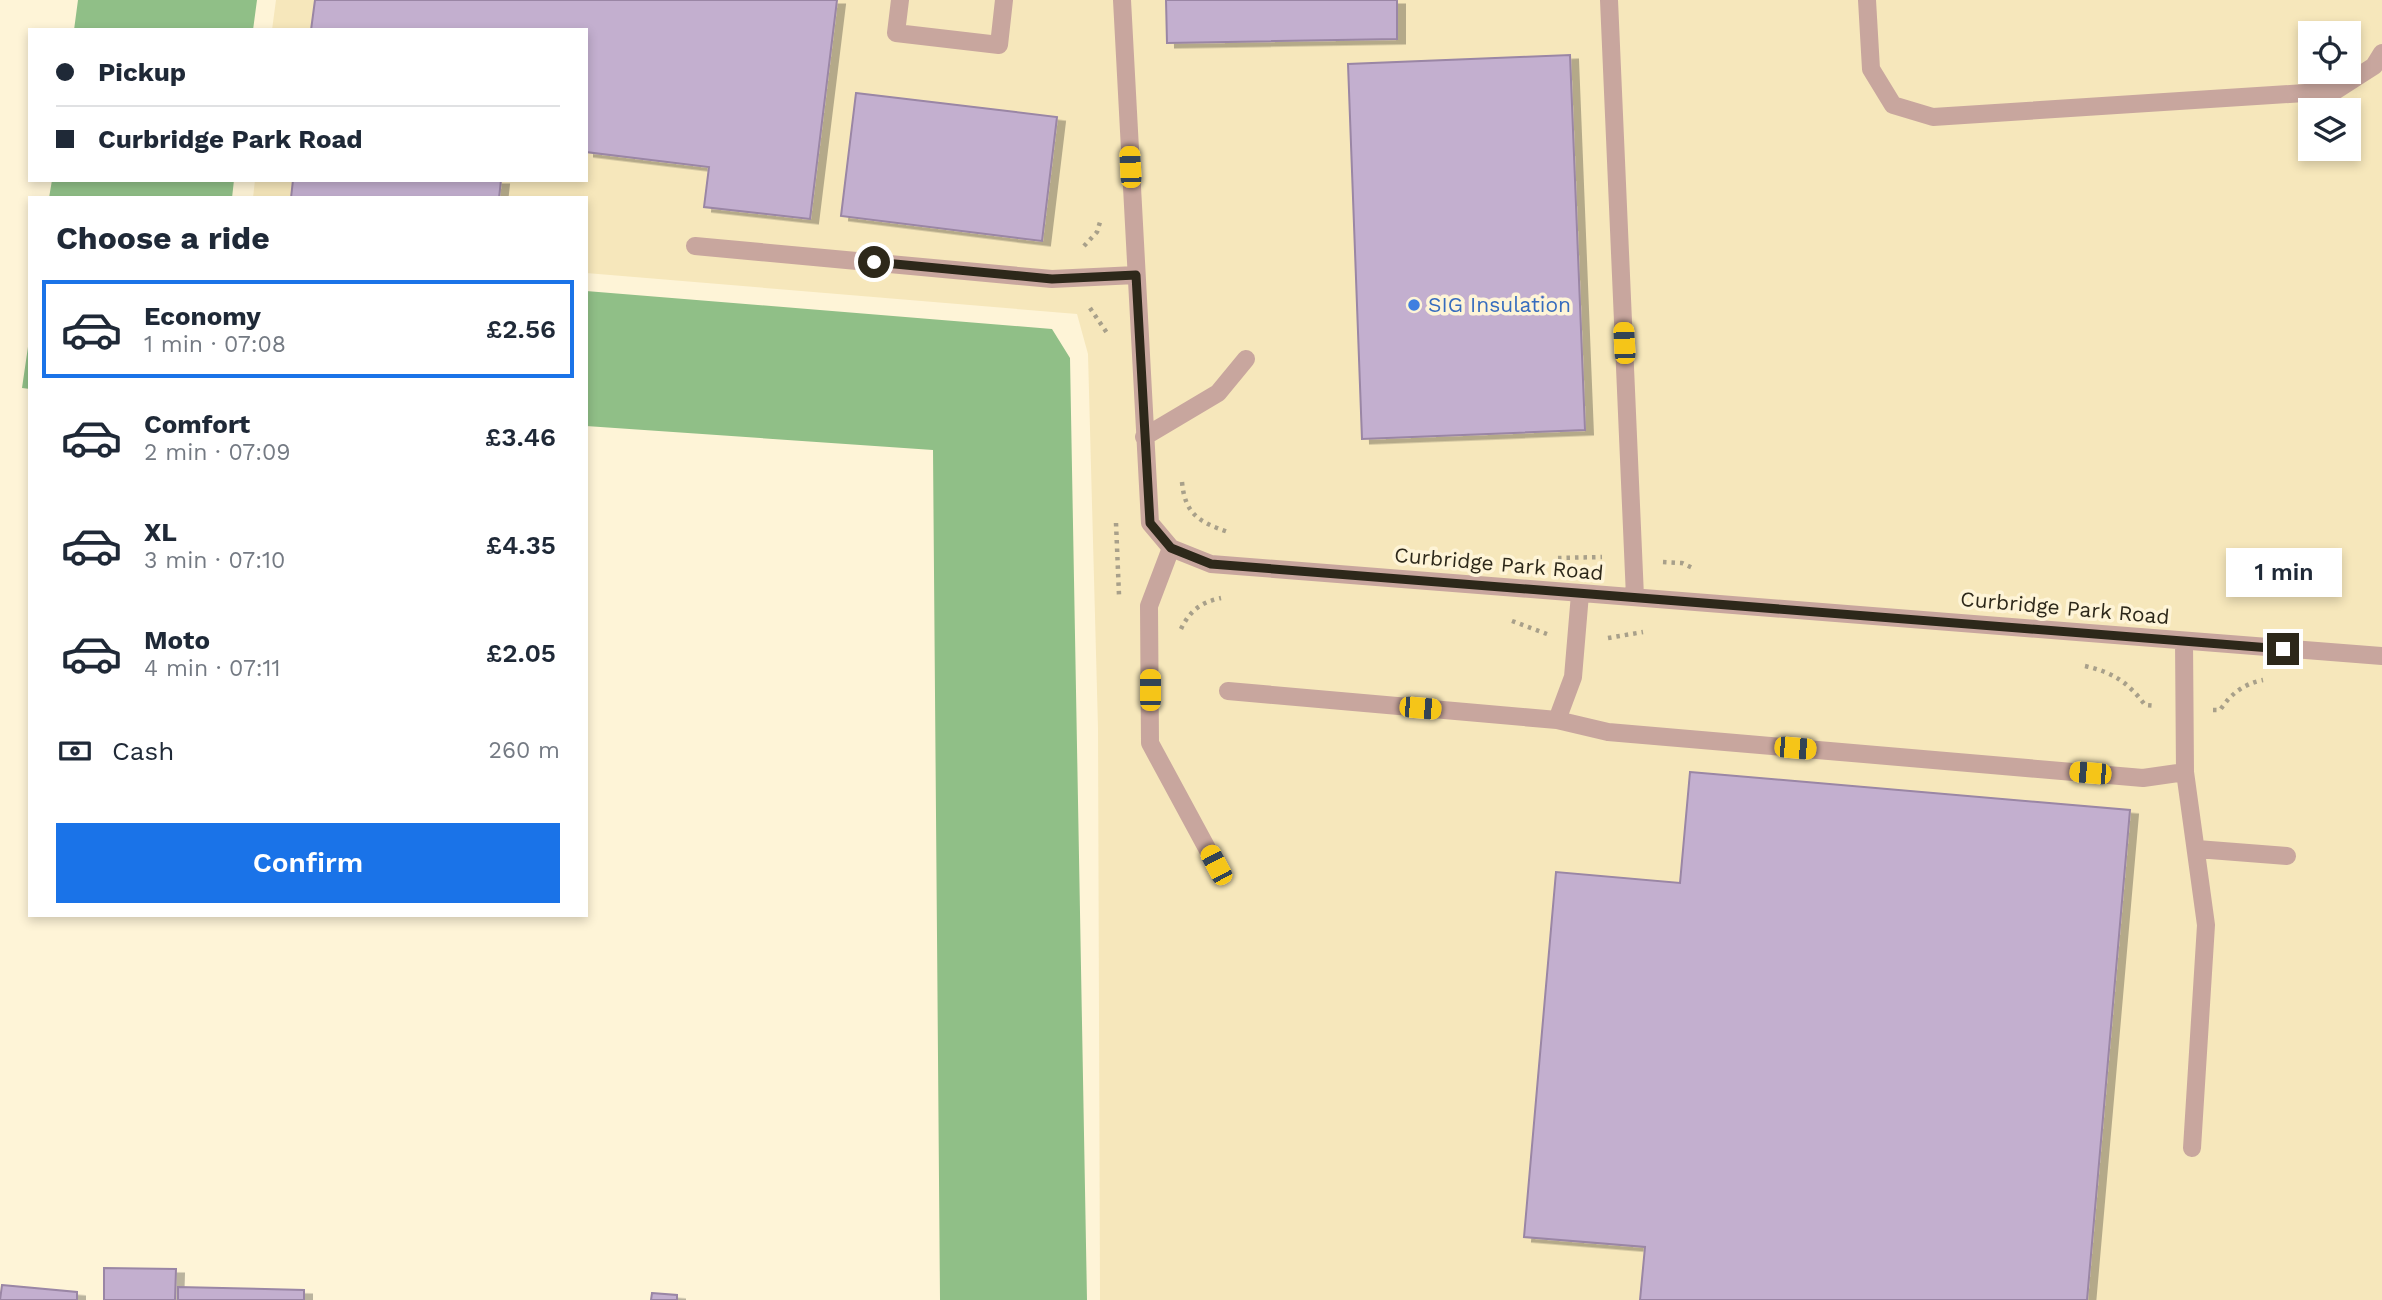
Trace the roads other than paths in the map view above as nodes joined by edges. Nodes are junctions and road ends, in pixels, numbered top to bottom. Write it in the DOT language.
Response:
graph roads {
  1 [pos="900,0"];
  2 [pos="1004,0"];
  3 [pos="1122,0"];
  4 [pos="1609,0"];
  5 [pos="1867,0"];
  6 [pos="2382,53"];
  7 [pos="695,246"];
  8 [pos="1136,275"];
  9 [pos="1246,359"];
  10 [pos="1144,437"];
  11 [pos="1171,548"];
  12 [pos="1580,594"];
  13 [pos="1635,597"];
  14 [pos="2185,641"];
  15 [pos="2382,656"];
  16 [pos="1228,691"];
  17 [pos="1557,720"];
  18 [pos="2185,772"];
  19 [pos="2197,849"];
  20 [pos="2287,856"];
  21 [pos="1216,865"];
  22 [pos="2192,1148"];
  1 -- 2 [label="lane"];
  3 -- 8 [label="lane"];
  4 -- 13 [label="lane"];
  5 -- 6 [label="lane"];
  7 -- 8 [label="lane"];
  8 -- 10 [label="lane"];
  9 -- 10 [label="lane"];
  10 -- 11 [label="lane"];
  11 -- 12 [label="lane, Curbridge Park Road"];
  11 -- 21 [label="lane"];
  12 -- 13 [label="lane, Curbridge Park Road"];
  12 -- 17 [label="lane"];
  13 -- 14 [label="lane, Curbridge Park Road"];
  14 -- 15 [label="lane, Curbridge Park Road"];
  14 -- 18 [label="lane"];
  16 -- 17 [label="lane"];
  17 -- 18 [label="lane"];
  18 -- 19 [label="lane"];
  19 -- 20 [label="lane"];
  19 -- 22 [label="lane"];
}
